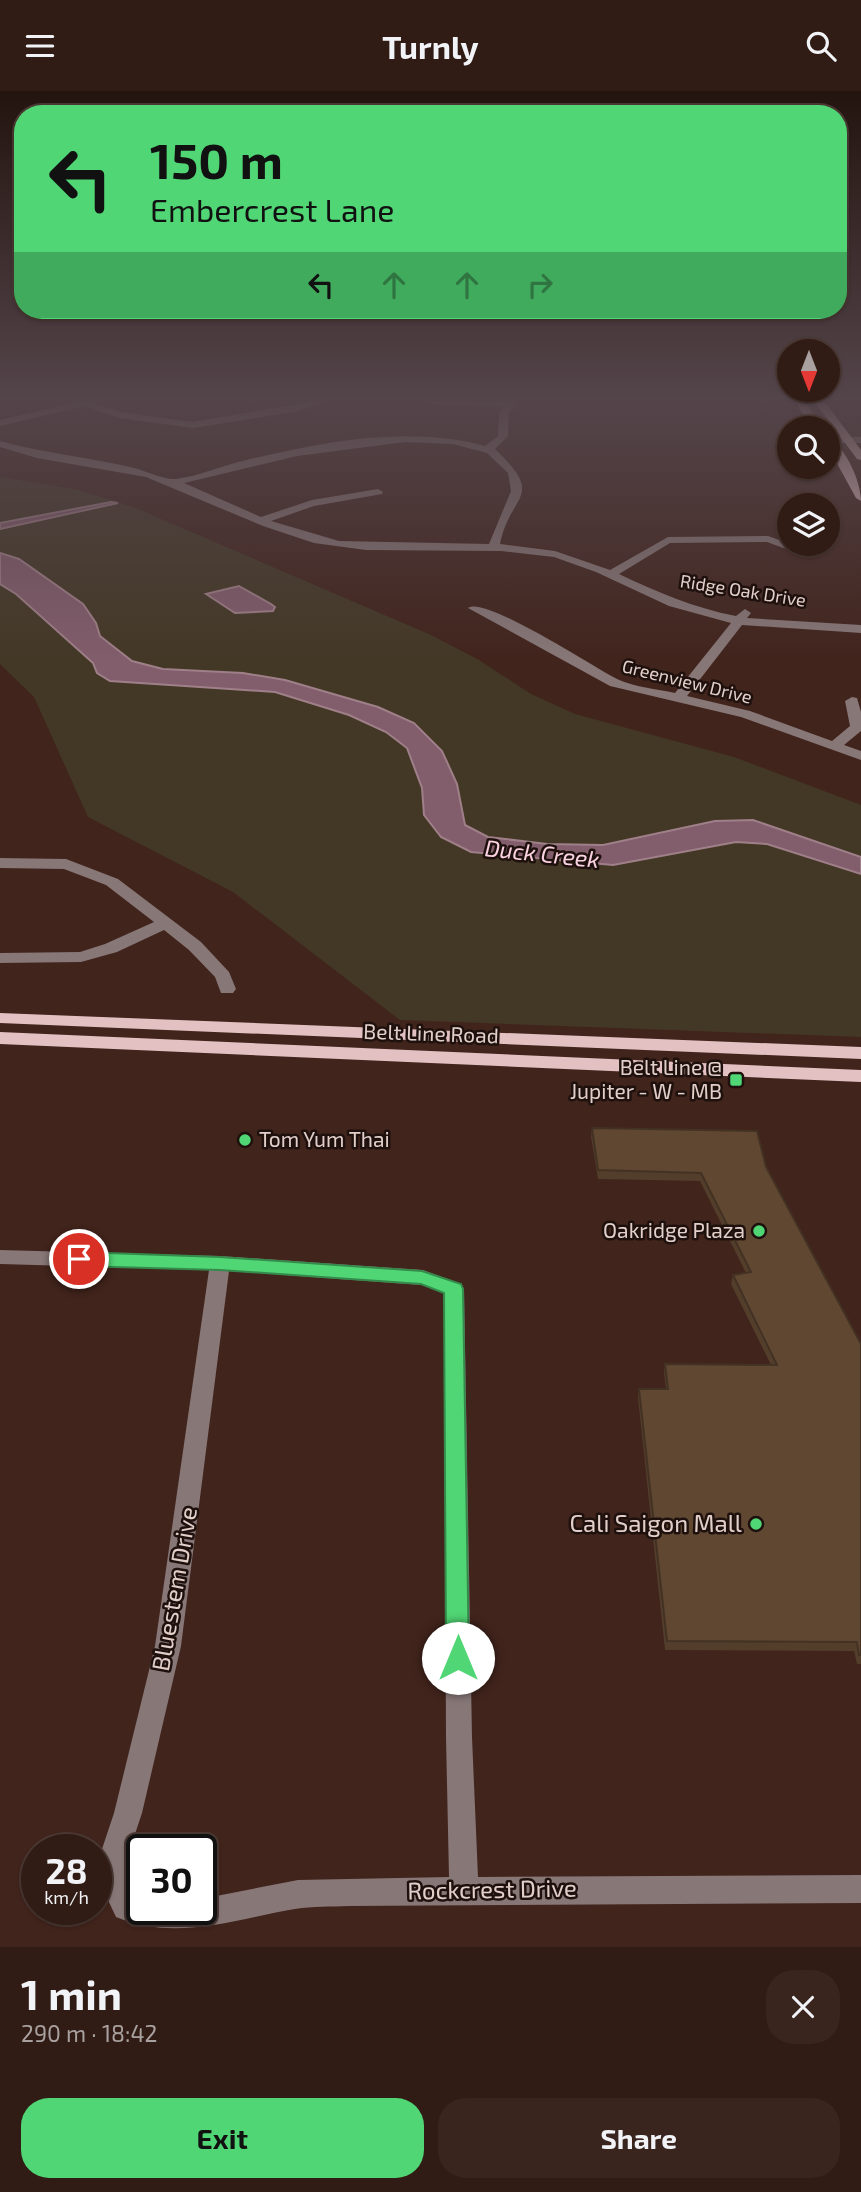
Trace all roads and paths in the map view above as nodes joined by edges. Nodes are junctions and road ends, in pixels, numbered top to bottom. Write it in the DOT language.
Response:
graph roads {
  1 [pos="184,488"];
  2 [pos="516,488"];
  3 [pos="378,492"];
  4 [pos="262,520"];
  5 [pos="777,542"];
  6 [pos="494,545"];
  7 [pos="609,575"];
  8 [pos="474,608"];
  9 [pos="742,616"];
  10 [pos="861,621"];
  11 [pos="861,629"];
  12 [pos="678,699"];
  13 [pos="852,701"];
  14 [pos="834,746"];
  15 [pos="861,756"];
  16 [pos="0,863"];
  17 [pos="164,924"];
  18 [pos="0,958"];
  19 [pos="227,989"];
  20 [pos="0,1018"];
  21 [pos="47,1020"];
  22 [pos="391,1033"];
  23 [pos="0,1038"];
  24 [pos="40,1040"];
  25 [pos="861,1053"];
  26 [pos="388,1055"];
  27 [pos="861,1076"];
  28 [pos="0,1257"];
  29 [pos="220,1263"];
  30 [pos="464,1889"];
  31 [pos="861,1889"];
  32 [pos="126,1905"];
  33 [pos="217,1911"];
  1 -- 4 [label="street, Ridge Oak Drive"];
  2 -- 6 [label="street"];
  3 -- 4 [label="street"];
  4 -- 6 [label="street, Ridge Oak Drive"];
  5 -- 7 [label="street"];
  6 -- 7 [label="street, Ridge Oak Drive"];
  7 -- 9 [label="street, Ridge Oak Drive"];
  8 -- 12 [label="street, Greenview Drive"];
  9 -- 10 [label="street, Ridge Oak Drive"];
  9 -- 11 [label="street, Ridge Oak Drive"];
  9 -- 12 [label="street"];
  12 -- 14 [label="street, Greenview Drive"];
  13 -- 14 [label="street"];
  14 -- 15 [label="street, Greenview Drive"];
  16 -- 17 [label="street"];
  17 -- 18 [label="street"];
  17 -- 19 [label="street"];
  20 -- 21 [label="main road, Belt Line Road"];
  21 -- 22 [label="main road, Belt Line Road"];
  21 -- 24 [label="main road"];
  22 -- 25 [label="main road, Belt Line Road"];
  22 -- 26 [label="main road"];
  23 -- 24 [label="main road, Belt Line Road"];
  24 -- 26 [label="main road, Belt Line Road"];
  26 -- 27 [label="main road, Belt Line Road"];
  28 -- 29 [label="street"];
  29 -- 30 [label="street"];
  29 -- 32 [label="street, Bluestem Drive"];
  30 -- 31 [label="street, Rockcrest Drive"];
  30 -- 33 [label="street, Rockcrest Drive"];
}
